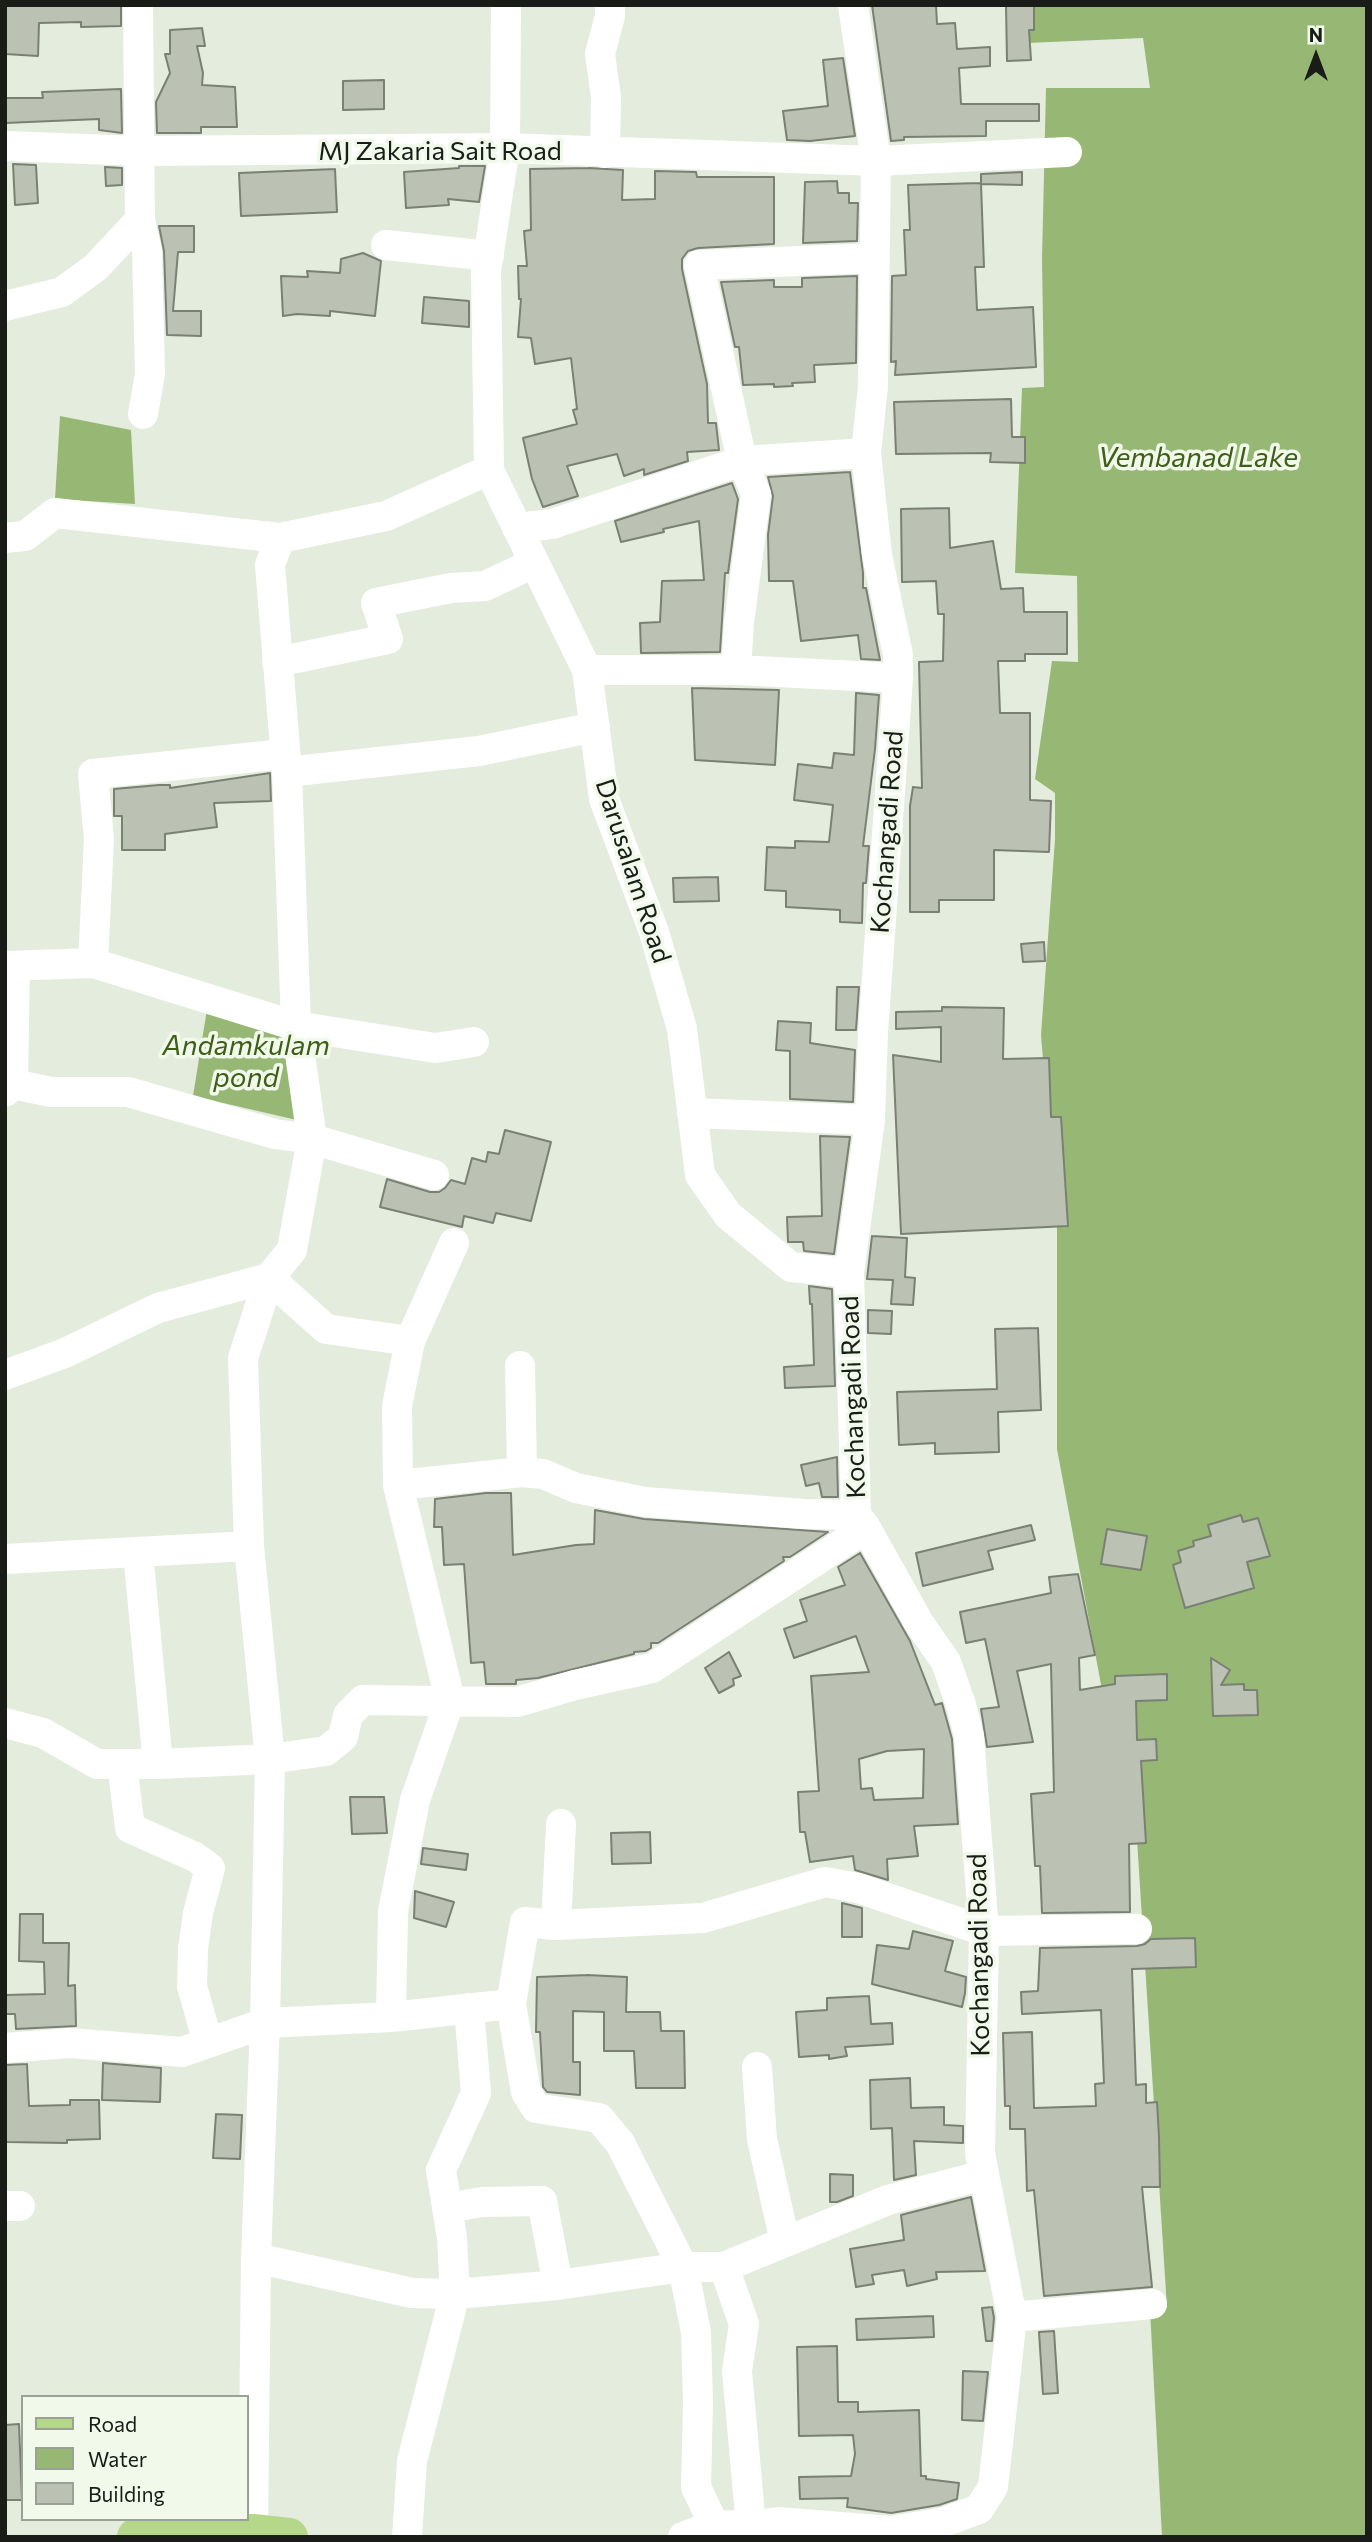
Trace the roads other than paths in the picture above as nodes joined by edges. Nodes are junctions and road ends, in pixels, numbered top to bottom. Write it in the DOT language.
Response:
graph roads {
  1 [pos="138,5"];
  2 [pos="506,5"];
  3 [pos="610,5"];
  4 [pos="853,5"];
  5 [pos="5,146"];
  6 [pos="505,148"];
  7 [pos="140,151"];
  8 [pos="1067,152"];
  9 [pos="605,153"];
  10 [pos="876,161"];
  11 [pos="140,220"];
  12 [pos="386,245"];
  13 [pos="489,256"];
  14 [pos="875,258"];
  15 [pos="5,306"];
  16 [pos="143,414"];
  17 [pos="866,453"];
  18 [pos="742,461"];
  19 [pos="489,470"];
  20 [pos="517,528"];
  21 [pos="5,538"];
  22 [pos="280,538"];
  23 [pos="534,562"];
  24 [pos="277,662"];
  25 [pos="587,670"];
  26 [pos="736,670"];
  27 [pos="898,678"];
  28 [pos="595,727"];
  29 [pos="285,763"];
  30 [pos="93,963"];
  31 [pos="10,966"];
  32 [pos="296,1026"];
  33 [pos="474,1042"];
  34 [pos="9,1088"];
  35 [pos="692,1113"];
  36 [pos="870,1120"];
  37 [pos="312,1139"];
  38 [pos="434,1175"];
  39 [pos="454,1243"];
  40 [pos="849,1273"];
  41 [pos="269,1278"];
  42 [pos="410,1341"];
  43 [pos="520,1366"];
  44 [pos="5,1375"];
  45 [pos="522,1472"];
  46 [pos="398,1485"];
  47 [pos="861,1521"];
  48 [pos="250,1546"];
  49 [pos="138,1552"];
  50 [pos="5,1559"];
  51 [pos="450,1700"];
  52 [pos="5,1723"];
  53 [pos="270,1759"];
  54 [pos="121,1764"];
  55 [pos="158,1764"];
  56 [pos="561,1824"];
  57 [pos="556,1925"];
  58 [pos="1138,1929"];
  59 [pos="984,1931"];
  60 [pos="511,2004"];
  61 [pos="469,2008"];
  62 [pos="391,2017"];
  63 [pos="265,2023"];
  64 [pos="208,2043"];
  65 [pos="5,2048"];
  66 [pos="757,2067"];
  67 [pos="984,2175"];
  68 [pos="447,2208"];
  69 [pos="785,2242"];
  70 [pos="256,2259"];
  71 [pos="683,2267"];
  72 [pos="724,2267"];
  73 [pos="558,2285"];
  74 [pos="455,2294"];
  75 [pos="1152,2304"];
  76 [pos="1012,2317"];
  77 [pos="713,2525"];
  78 [pos="751,2526"];
  79 [pos="271,2535"];
  80 [pos="136,2537"];
  81 [pos="407,2537"];
  82 [pos="683,2537"];
  1 -- 7 [label="street"];
  2 -- 6 [label="street, Darusalam Road"];
  3 -- 9 [label="street"];
  4 -- 10 [label="street, Kochangadi Road"];
  5 -- 7 [label="street, MJ Zakaria Sait Road"];
  6 -- 7 [label="street, MJ Zakaria Sait Road"];
  6 -- 9 [label="street, MJ Zakaria Sait Road"];
  6 -- 13 [label="street, Darusalam Road"];
  7 -- 11 [label="street"];
  8 -- 10 [label="street, MJ Zakaria Sait Road"];
  9 -- 10 [label="street, MJ Zakaria Sait Road"];
  10 -- 14 [label="street, Kochangadi Road"];
  11 -- 15 [label="street"];
  11 -- 16 [label="street"];
  12 -- 13 [label="street"];
  13 -- 19 [label="street, Darusalam Road"];
  14 -- 17 [label="street, Kochangadi Road"];
  14 -- 18 [label="street"];
  17 -- 18 [label="street"];
  17 -- 27 [label="street, Kochangadi Road"];
  18 -- 20 [label="street"];
  18 -- 26 [label="street"];
  19 -- 20 [label="street, Darusalam Road"];
  19 -- 22 [label="street"];
  20 -- 23 [label="street, Darusalam Road"];
  21 -- 22 [label="street"];
  22 -- 24 [label="street"];
  23 -- 24 [label="street"];
  23 -- 25 [label="street, Darusalam Road"];
  24 -- 29 [label="street"];
  25 -- 26 [label="street"];
  25 -- 28 [label="street, Darusalam Road"];
  26 -- 27 [label="street"];
  27 -- 36 [label="street, Kochangadi Road"];
  28 -- 29 [label="street"];
  28 -- 35 [label="street, Darusalam Road"];
  29 -- 30 [label="street"];
  29 -- 32 [label="street"];
  30 -- 31 [label="street"];
  30 -- 32 [label="street"];
  31 -- 34 [label="street"];
  32 -- 33 [label="street"];
  32 -- 37 [label="street"];
  34 -- 37 [label="street"];
  35 -- 36 [label="street"];
  35 -- 40 [label="street, Darusalam Road"];
  36 -- 40 [label="street, Kochangadi Road"];
  37 -- 38 [label="street"];
  37 -- 41 [label="street"];
  39 -- 42 [label="street"];
  40 -- 47 [label="street, Kochangadi Road"];
  41 -- 42 [label="street"];
  41 -- 44 [label="street"];
  41 -- 48 [label="street"];
  42 -- 46 [label="street"];
  43 -- 45 [label="street"];
  45 -- 46 [label="street"];
  45 -- 47 [label="street"];
  46 -- 51 [label="street"];
  47 -- 51 [label="street"];
  47 -- 59 [label="street, Kochangadi Road"];
  48 -- 49 [label="street"];
  48 -- 53 [label="street"];
  49 -- 50 [label="street"];
  49 -- 55 [label="street"];
  51 -- 53 [label="street"];
  51 -- 62 [label="street"];
  52 -- 54 [label="street"];
  53 -- 55 [label="street"];
  53 -- 63 [label="street"];
  54 -- 55 [label="street"];
  54 -- 64 [label="street"];
  56 -- 57 [label="street"];
  57 -- 59 [label="street"];
  57 -- 60 [label="street"];
  58 -- 59 [label="street"];
  59 -- 67 [label="street, Kochangadi Road"];
  60 -- 61 [label="street"];
  60 -- 71 [label="street"];
  61 -- 62 [label="street"];
  61 -- 68 [label="street"];
  62 -- 63 [label="street"];
  63 -- 64 [label="street"];
  63 -- 70 [label="street"];
  64 -- 65 [label="street"];
  66 -- 69 [label="street"];
  67 -- 69 [label="street"];
  67 -- 76 [label="street, Kochangadi Road"];
  68 -- 73 [label="street"];
  68 -- 74 [label="street"];
  69 -- 72 [label="street"];
  70 -- 74 [label="street"];
  70 -- 79 [label="street"];
  71 -- 72 [label="street"];
  71 -- 73 [label="street"];
  71 -- 77 [label="street"];
  72 -- 78 [label="street"];
  73 -- 74 [label="street"];
  74 -- 81 [label="street"];
  75 -- 76 [label="street"];
  76 -- 78 [label="street, Kochangadi Road"];
  77 -- 78 [label="street, Kochangadi Road"];
  77 -- 82 [label="street, Kochangadi Road"];
  79 -- 80 [label="main road"];
}
